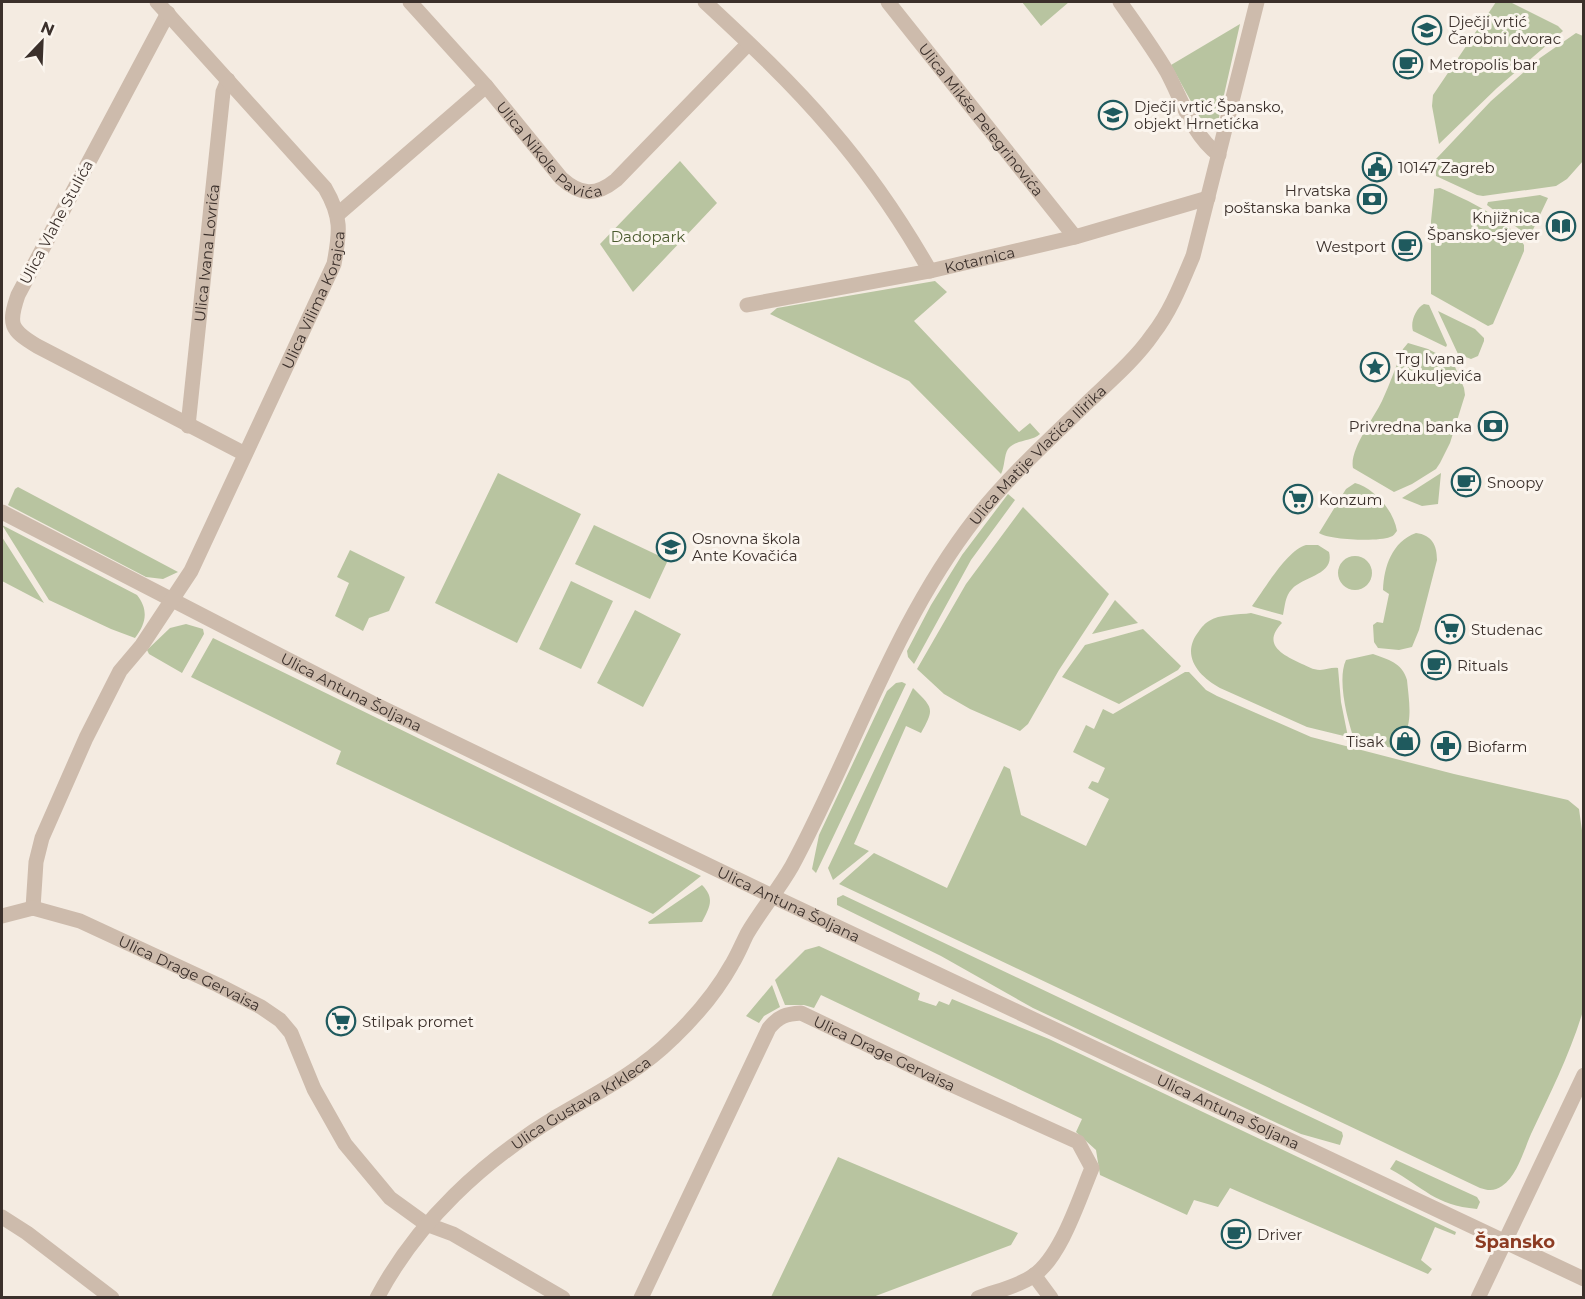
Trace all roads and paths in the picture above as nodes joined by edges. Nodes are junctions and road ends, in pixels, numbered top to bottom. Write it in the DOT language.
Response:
graph roads {
  1 [pos="157,2"];
  2 [pos="410,2"];
  3 [pos="705,2"];
  4 [pos="888,2"];
  5 [pos="1120,2"];
  6 [pos="1257,2"];
  7 [pos="168,13"];
  8 [pos="748,44"];
  9 [pos="228,80"];
  10 [pos="486,86"];
  11 [pos="1219,155"];
  12 [pos="1208,198"];
  13 [pos="338,215"];
  14 [pos="1075,237"];
  15 [pos="930,270"];
  16 [pos="747,305"];
  17 [pos="188,426"];
  18 [pos="245,454"];
  19 [pos="2,512"];
  20 [pos="171,601"];
  21 [pos="772,896"];
  22 [pos="33,908"];
  23 [pos="2,916"];
  24 [pos="1584,1075"];
  25 [pos="2,1216"];
  26 [pos="426,1224"];
  27 [pos="1505,1242"];
  28 [pos="1034,1275"];
  29 [pos="1584,1279"];
  30 [pos="112,1298"];
  31 [pos="376,1298"];
  32 [pos="563,1298"];
  33 [pos="641,1298"];
  34 [pos="978,1298"];
  35 [pos="1052,1298"];
  36 [pos="1478,1298"];
  1 -- 7 [label="street, Ulica Vilima Korajca"];
  2 -- 10 [label="street, Ulica Nikole Pavića"];
  3 -- 8 [label="street"];
  4 -- 14 [label="street, Ulica Mikše Pelegrinovića"];
  5 -- 11 [label="street"];
  6 -- 11 [label="street, Ulica Matije Vlačića Ilirika"];
  7 -- 9 [label="street, Ulica Vilima Korajca"];
  7 -- 17 [label="street, Ulica Vlahe Stulića"];
  8 -- 10 [label="street, Ulica Nikole Pavića"];
  8 -- 15 [label="street"];
  9 -- 13 [label="street, Ulica Vilima Korajca"];
  9 -- 17 [label="street, Ulica Ivana Lovrića"];
  10 -- 13 [label="street"];
  11 -- 12 [label="street, Ulica Matije Vlačića Ilirika"];
  12 -- 14 [label="street, Kotarnica"];
  12 -- 21 [label="street, Ulica Matije Vlačića Ilirika"];
  13 -- 18 [label="street, Ulica Vilima Korajca"];
  14 -- 15 [label="street, Kotarnica"];
  15 -- 16 [label="street, Kotarnica"];
  17 -- 18 [label="street, Ulica Vlahe Stulića"];
  18 -- 20 [label="street, Ulica Vilima Korajca"];
  19 -- 20 [label="street, Ulica Antuna Šoljana"];
  20 -- 21 [label="street, Ulica Antuna Šoljana"];
  20 -- 22 [label="street"];
  21 -- 26 [label="street, Ulica Gustava Krkleca"];
  21 -- 27 [label="street, Ulica Antuna Šoljana"];
  22 -- 23 [label="street"];
  22 -- 26 [label="street, Ulica Drage Gervaisa"];
  24 -- 27 [label="street"];
  25 -- 30 [label="street"];
  26 -- 31 [label="street, Ulica Gustava Krkleca"];
  26 -- 32 [label="street, Ulica Drage Gervaisa"];
  27 -- 29 [label="street, Ulica Antuna Šoljana"];
  27 -- 36 [label="street"];
  28 -- 33 [label="street, Ulica Drage Gervaisa"];
  28 -- 34 [label="street, Ulica Drage Gervaisa"];
  28 -- 35 [label="street"];
}
